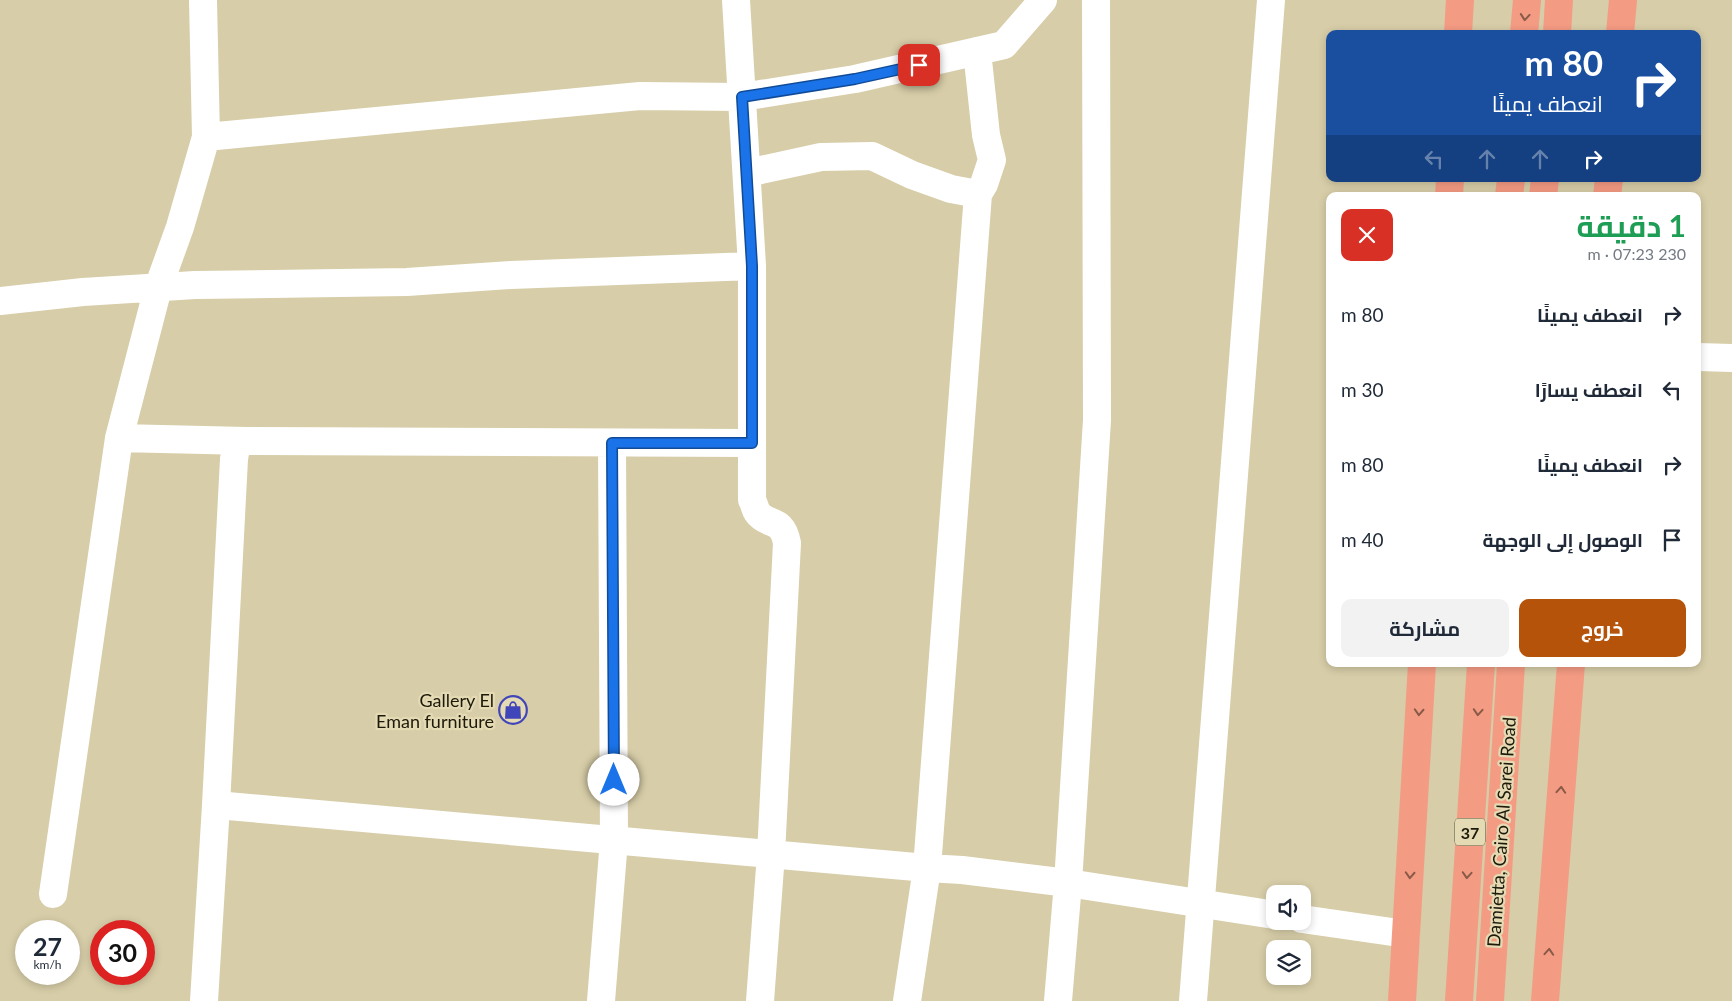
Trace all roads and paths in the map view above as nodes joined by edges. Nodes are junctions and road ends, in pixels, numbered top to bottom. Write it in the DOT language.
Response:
graph roads {
  1 [pos="204,0"];
  2 [pos="736,0"];
  3 [pos="1043,0"];
  4 [pos="1096,0"];
  5 [pos="1271,0"];
  6 [pos="1527,0"];
  7 [pos="1559,0"];
  8 [pos="1622,1"];
  9 [pos="1524,30"];
  10 [pos="1557,30"];
  11 [pos="1620,30"];
  12 [pos="978,51"];
  13 [pos="742,97"];
  14 [pos="206,137"];
  15 [pos="747,173"];
  16 [pos="978,194"];
  17 [pos="752,266"];
  18 [pos="158,288"];
  19 [pos="0,301"];
  20 [pos="1701,357"];
  21 [pos="1732,358"];
  22 [pos="119,438"];
  23 [pos="236,441"];
  24 [pos="612,443"];
  25 [pos="752,443"];
  26 [pos="1422,667"];
  27 [pos="1481,667"];
  28 [pos="1511,667"];
  29 [pos="1571,667"];
  30 [pos="216,805"];
  31 [pos="614,840"];
  32 [pos="771,854"];
  33 [pos="927,868"];
  34 [pos="1068,883"];
  35 [pos="53,894"];
  36 [pos="1200,904"];
  37 [pos="1266,914"];
  38 [pos="1311,920"];
  39 [pos="1406,934"];
  40 [pos="204,1001"];
  41 [pos="601,1001"];
  42 [pos="760,1001"];
  43 [pos="907,1001"];
  44 [pos="1058,1001"];
  45 [pos="1193,1001"];
  46 [pos="1402,1001"];
  47 [pos="1459,1001"];
  48 [pos="1490,1001"];
  49 [pos="1545,1001"];
  1 -- 14 [label="street"];
  2 -- 13 [label="street"];
  3 -- 12 [label="street"];
  4 -- 34 [label="street"];
  5 -- 36 [label="street"];
  6 -- 9 [label="highway, one-way"];
  7 -- 10 [label="highway"];
  8 -- 11 [label="highway"];
  12 -- 13 [label="street"];
  12 -- 16 [label="street"];
  13 -- 14 [label="street"];
  13 -- 15 [label="street"];
  14 -- 18 [label="street"];
  15 -- 16 [label="street"];
  15 -- 17 [label="street"];
  16 -- 33 [label="street"];
  17 -- 18 [label="street"];
  17 -- 25 [label="street"];
  18 -- 19 [label="street"];
  18 -- 22 [label="street"];
  20 -- 21 [label="street"];
  22 -- 23 [label="street"];
  22 -- 35 [label="street"];
  23 -- 24 [label="street"];
  23 -- 30 [label="street"];
  24 -- 25 [label="street"];
  24 -- 31 [label="street"];
  25 -- 32 [label="street"];
  26 -- 39 [label="highway, one-way"];
  27 -- 47 [label="highway, Damietta, Cairo Al Sarei Road / 37, one-way"];
  28 -- 48 [label="highway, Damietta, Cairo Al Sarei Road / 37"];
  49 -- 29 [label="highway, one-way"];
  30 -- 31 [label="street"];
  30 -- 40 [label="street"];
  31 -- 32 [label="street"];
  31 -- 41 [label="street"];
  32 -- 33 [label="street"];
  32 -- 42 [label="street"];
  33 -- 34 [label="street"];
  33 -- 43 [label="street"];
  34 -- 36 [label="street"];
  34 -- 44 [label="street"];
  36 -- 37 [label="street"];
  36 -- 45 [label="street"];
  38 -- 39 [label="street"];
  39 -- 46 [label="highway"];
}
